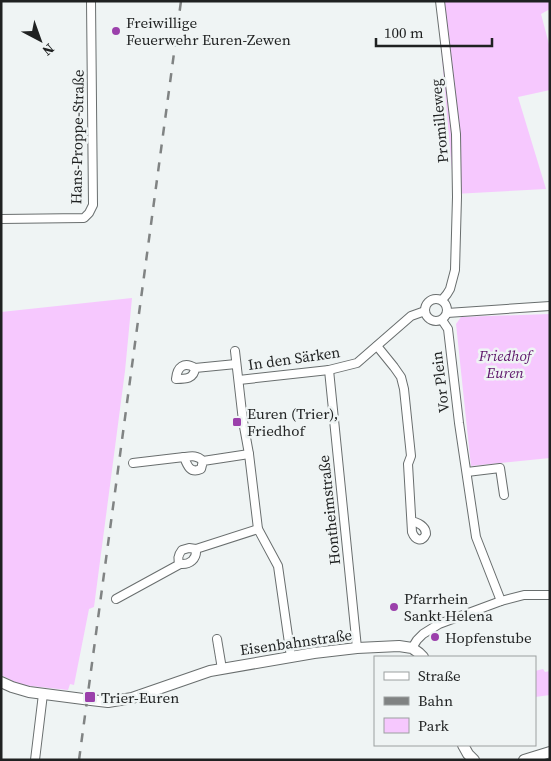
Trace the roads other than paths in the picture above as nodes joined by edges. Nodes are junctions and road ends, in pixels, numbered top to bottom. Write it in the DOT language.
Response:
graph roads {
  1 [pos="91,1"];
  2 [pos="440,1"];
  3 [pos="1,219"];
  4 [pos="442,300"];
  5 [pos="550,306"];
  6 [pos="425,311"];
  7 [pos="448,313"];
  8 [pos="442,320"];
  9 [pos="377,346"];
  10 [pos="235,351"];
  11 [pos="236,364"];
  12 [pos="195,368"];
  13 [pos="329,370"];
  14 [pos="239,380"];
  15 [pos="249,454"];
  16 [pos="184,457"];
  17 [pos="203,461"];
  18 [pos="134,463"];
  19 [pos="467,472"];
  20 [pos="504,495"];
  21 [pos="412,521"];
  22 [pos="258,529"];
  23 [pos="196,548"];
  24 [pos="180,564"];
  25 [pos="550,595"];
  26 [pos="116,599"];
  27 [pos="501,600"];
  28 [pos="217,639"];
  29 [pos="357,648"];
  30 [pos="412,648"];
  31 [pos="421,656"];
  32 [pos="290,657"];
  33 [pos="222,669"];
  34 [pos="1,682"];
  35 [pos="43,694"];
  36 [pos="463,746"];
  37 [pos="550,752"];
  38 [pos="527,759"];
  39 [pos="35,760"];
  40 [pos="474,760"];
  1 -- 3 [label="street, Hans-Proppe-Straße"];
  2 -- 4 [label="street, Promilleweg"];
  4 -- 6 [label="street"];
  4 -- 7 [label="street"];
  5 -- 7 [label="street"];
  6 -- 8 [label="street"];
  6 -- 9 [label="street, In den Särken"];
  7 -- 8 [label="street"];
  8 -- 19 [label="street, Vor Plein"];
  9 -- 13 [label="street, In den Särken"];
  9 -- 21 [label="street"];
  10 -- 11 [label="street, In den Särken"];
  11 -- 12 [label="street, In den Särken"];
  11 -- 14 [label="street, In den Särken"];
  13 -- 14 [label="street, In den Särken"];
  13 -- 29 [label="street, Hontheimstraße"];
  14 -- 15 [label="street, In den Särken"];
  15 -- 17 [label="street"];
  15 -- 22 [label="street, In den Särken"];
  16 -- 17 [label="street"];
  16 -- 17 [label="street"];
  16 -- 18 [label="street"];
  19 -- 20 [label="street"];
  19 -- 27 [label="street, Vor Plein"];
  22 -- 23 [label="street"];
  22 -- 32 [label="street, In den Särken"];
  23 -- 24 [label="street"];
  23 -- 24 [label="street"];
  24 -- 26 [label="street"];
  25 -- 27 [label="street"];
  27 -- 30 [label="street"];
  28 -- 33 [label="street, Eisenbahnstraße"];
  29 -- 30 [label="street, Eisenbahnstraße"];
  29 -- 32 [label="street, Eisenbahnstraße"];
  30 -- 31 [label="street"];
  32 -- 33 [label="street, Eisenbahnstraße"];
  33 -- 35 [label="street, Eisenbahnstraße"];
  34 -- 35 [label="street, Eisenbahnstraße"];
  35 -- 39 [label="street"];
  36 -- 40 [label="street"];
  37 -- 38 [label="street"];
}
